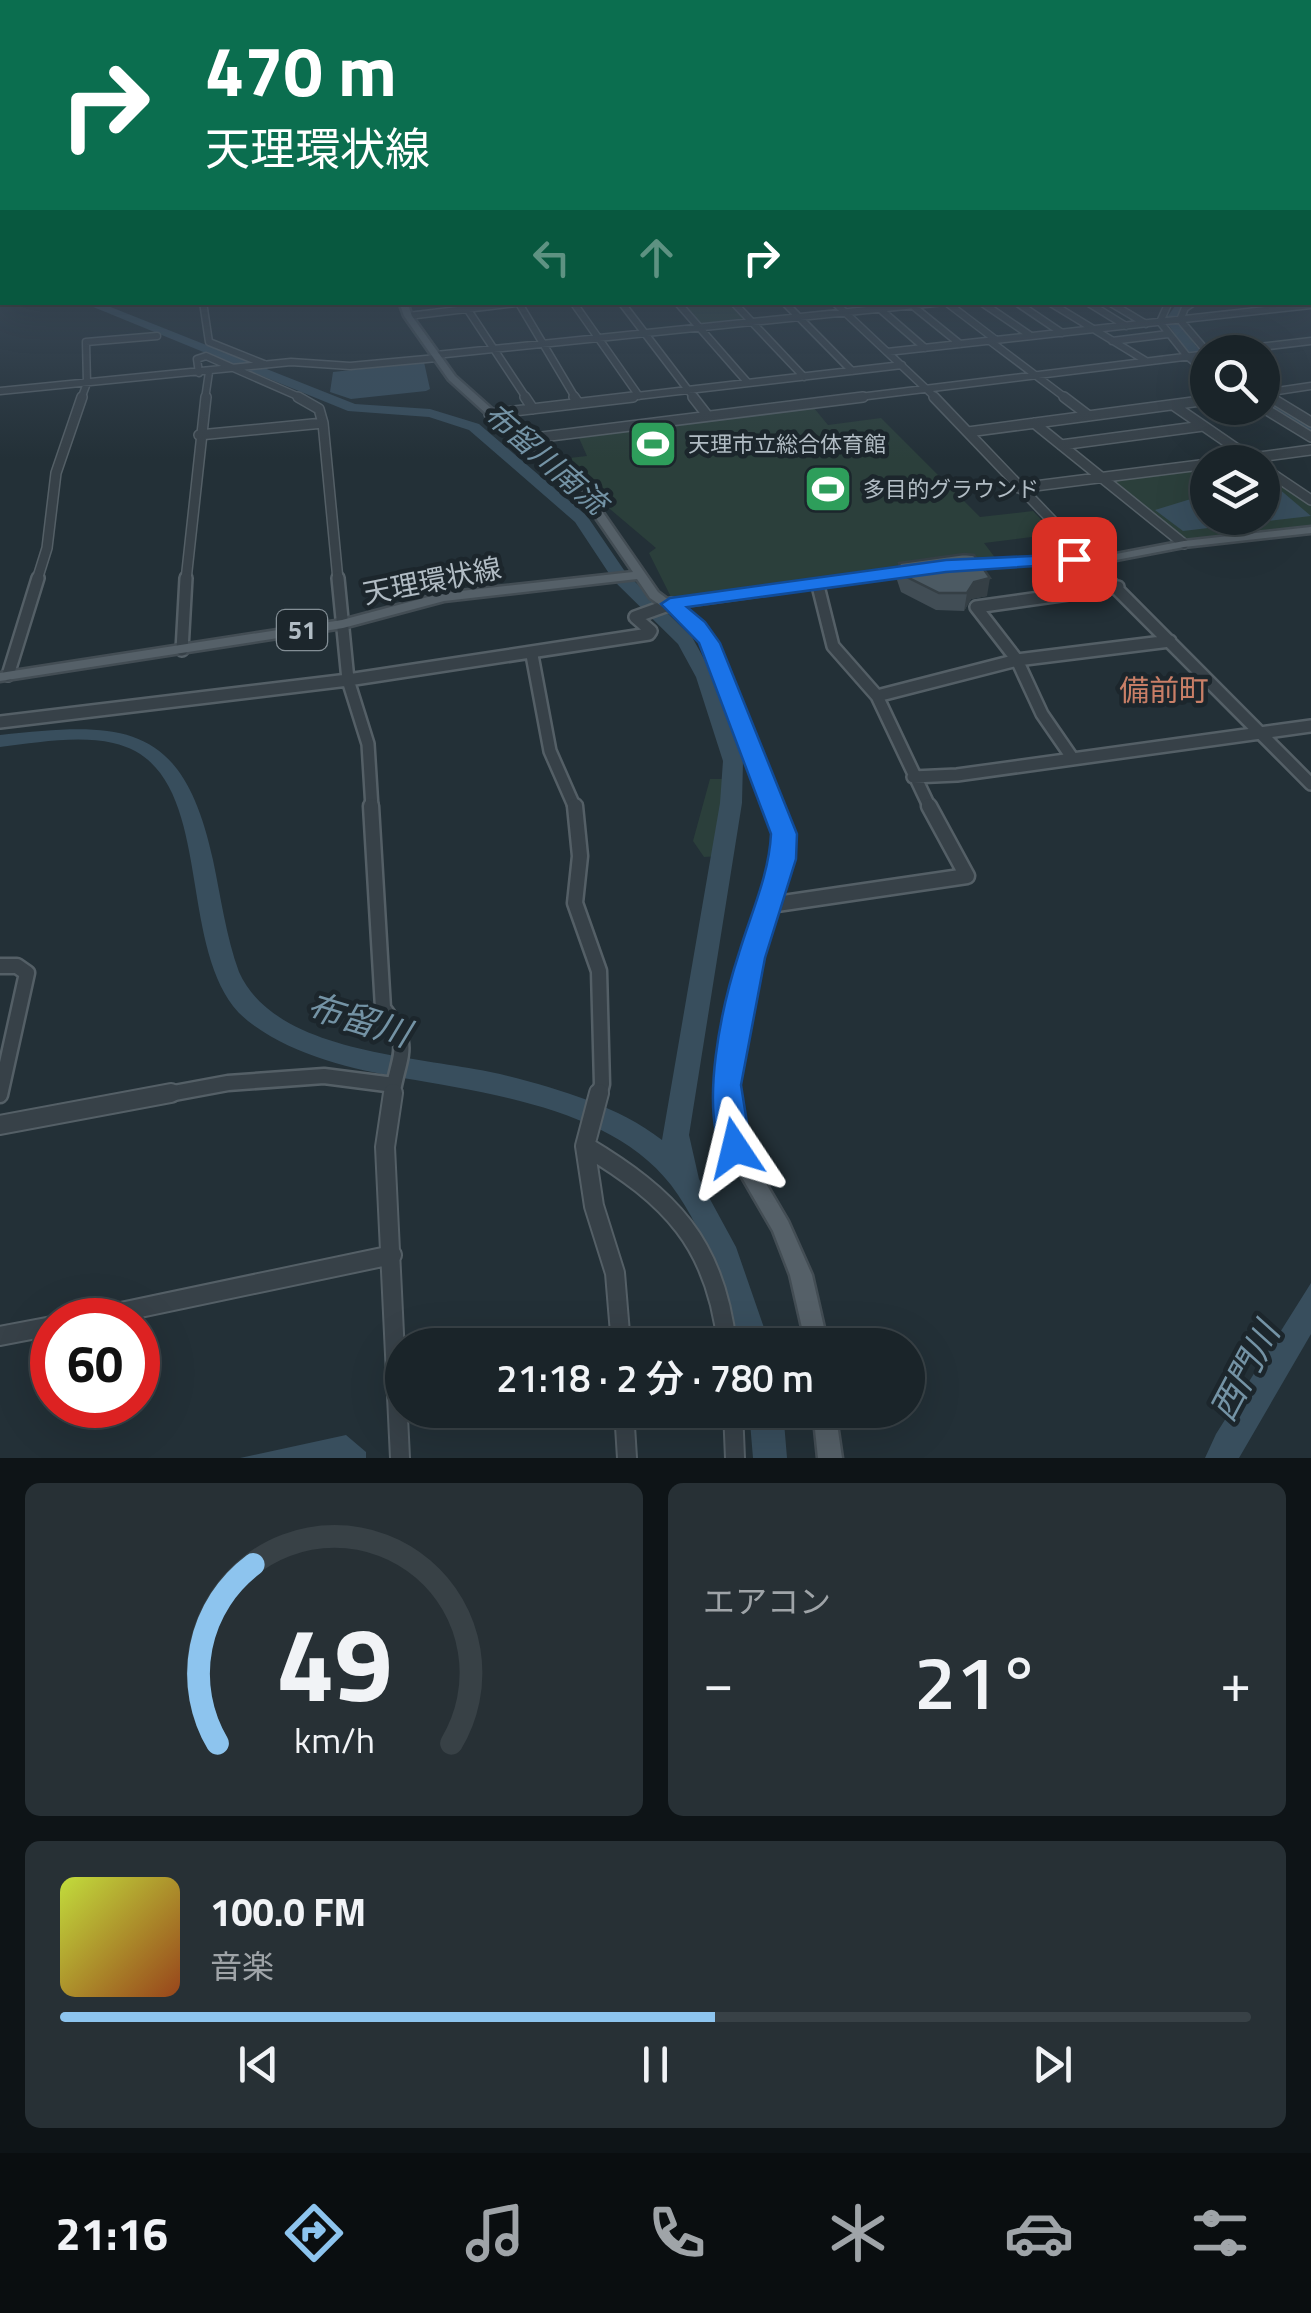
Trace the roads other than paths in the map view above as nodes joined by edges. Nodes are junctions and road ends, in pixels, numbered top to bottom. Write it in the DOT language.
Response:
graph roads {
  1 [pos="207,323"];
  2 [pos="413,323"];
  3 [pos="476,323"];
  4 [pos="533,323"];
  5 [pos="588,323"];
  6 [pos="637,323"];
  7 [pos="695,323"];
  8 [pos="733,323"];
  9 [pos="753,323"];
  10 [pos="804,323"];
  11 [pos="855,323"];
  12 [pos="895,323"];
  13 [pos="934,323"];
  14 [pos="972,323"];
  15 [pos="1013,323"];
  16 [pos="1047,323"];
  17 [pos="1082,323"];
  18 [pos="1121,323"];
  19 [pos="1154,323"];
  20 [pos="1163,323"];
  21 [pos="1146,324"];
  22 [pos="1126,326"];
  23 [pos="698,327"];
  24 [pos="1093,330"];
  25 [pos="644,333"];
  26 [pos="1062,333"];
  27 [pos="1168,334"];
  28 [pos="157,336"];
  29 [pos="1032,336"];
  30 [pos="598,338"];
  31 [pos="993,340"];
  32 [pos="1112,341"];
  33 [pos="1311,341"];
  34 [pos="545,344"];
  35 [pos="960,344"];
  36 [pos="1280,345"];
  37 [pos="925,348"];
  38 [pos="492,350"];
  39 [pos="887,352"];
  40 [pos="1190,356"];
  41 [pos="437,357"];
  42 [pos="1146,361"];
  43 [pos="266,365"];
  44 [pos="902,365"];
  45 [pos="235,369"];
  46 [pos="852,371"];
  47 [pos="204,372"];
  48 [pos="1034,375"];
  49 [pos="804,376"];
  50 [pos="87,383"];
  51 [pos="748,383"];
  52 [pos="1311,386"];
  53 [pos="926,388"];
  54 [pos="688,390"];
  55 [pos="1280,390"];
  56 [pos="0,391"];
  57 [pos="640,396"];
  58 [pos="1190,403"];
  59 [pos="1280,403"];
  60 [pos="578,404"];
  61 [pos="1173,405"];
  62 [pos="533,409"];
  63 [pos="489,414"];
  64 [pos="707,415"];
  65 [pos="1089,416"];
  66 [pos="1280,418"];
  67 [pos="1311,422"];
  68 [pos="323,423"];
  69 [pos="1034,424"];
  70 [pos="1203,426"];
  71 [pos="968,432"];
  72 [pos="199,435"];
  73 [pos="1311,437"];
  74 [pos="518,440"];
  75 [pos="1061,445"];
  76 [pos="1230,445"];
  77 [pos="1311,450"];
  78 [pos="1298,452"];
  79 [pos="1280,456"];
  80 [pos="1311,461"];
  81 [pos="1190,466"];
  82 [pos="1102,478"];
  83 [pos="1280,479"];
  84 [pos="1019,488"];
  85 [pos="1311,500"];
  86 [pos="1311,530"];
  87 [pos="1184,544"];
  88 [pos="1088,559"];
  89 [pos="953,565"];
  90 [pos="925,568"];
  91 [pos="635,575"];
  92 [pos="818,586"];
  93 [pos="1118,588"];
  94 [pos="667,605"];
  95 [pos="343,624"];
  96 [pos="1170,641"];
  97 [pos="182,650"];
  98 [pos="532,655"];
  99 [pos="1017,660"];
  100 [pos="4,676"];
  101 [pos="348,680"];
  102 [pos="877,696"];
  103 [pos="0,722"];
  104 [pos="1311,726"];
  105 [pos="1259,732"];
  106 [pos="1073,759"];
  107 [pos="913,777"];
  108 [pos="1311,784"];
  109 [pos="770,905"];
  110 [pos="0,966"];
  111 [pos="395,1082"];
  112 [pos="0,1095"];
  113 [pos="0,1125"];
  114 [pos="585,1143"];
  115 [pos="392,1255"];
  116 [pos="160,1304"];
  117 [pos="620,1328"];
  118 [pos="724,1328"];
  119 [pos="813,1328"];
  120 [pos="30,1330"];
  121 [pos="0,1336"];
  122 [pos="625,1428"];
  123 [pos="734,1428"];
  124 [pos="826,1428"];
  125 [pos="400,1458"];
  126 [pos="626,1458"];
  127 [pos="735,1458"];
  128 [pos="830,1458"];
  1 -- 43 [label="street"];
  2 -- 41 [label="main road"];
  3 -- 38 [label="street"];
  4 -- 34 [label="street"];
  5 -- 30 [label="street"];
  6 -- 25 [label="street"];
  7 -- 23 [label="street"];
  8 -- 23 [label="street"];
  9 -- 49 [label="street"];
  10 -- 46 [label="street"];
  11 -- 39 [label="street"];
  12 -- 37 [label="street"];
  13 -- 35 [label="street"];
  14 -- 31 [label="street"];
  15 -- 29 [label="street"];
  16 -- 26 [label="street"];
  17 -- 24 [label="street"];
  18 -- 22 [label="street"];
  19 -- 21 [label="street"];
  20 -- 27 [label="street"];
  21 -- 22 [label="street"];
  22 -- 24 [label="street"];
  23 -- 25 [label="street"];
  23 -- 51 [label="street"];
  24 -- 26 [label="street"];
  24 -- 32 [label="street"];
  25 -- 30 [label="street"];
  25 -- 54 [label="street"];
  26 -- 29 [label="street"];
  27 -- 32 [label="street"];
  27 -- 40 [label="street"];
  28 -- 50 [label="street"];
  29 -- 31 [label="street"];
  30 -- 34 [label="street"];
  30 -- 57 [label="street"];
  31 -- 35 [label="street"];
  31 -- 48 [label="street"];
  32 -- 42 [label="street"];
  33 -- 36 [label="street"];
  34 -- 38 [label="street"];
  34 -- 60 [label="street"];
  35 -- 37 [label="street"];
  37 -- 39 [label="street"];
  38 -- 41 [label="street"];
  38 -- 62 [label="street"];
  39 -- 44 [label="street"];
  40 -- 42 [label="street"];
  41 -- 43 [label="street"];
  41 -- 63 [label="main road"];
  42 -- 48 [label="street"];
  43 -- 45 [label="street"];
  44 -- 46 [label="street"];
  44 -- 53 [label="street"];
  45 -- 47 [label="street"];
  45 -- 47 [label="street"];
  45 -- 68 [label="street"];
  46 -- 49 [label="street"];
  47 -- 50 [label="street"];
  47 -- 72 [label="street"];
  48 -- 53 [label="street"];
  48 -- 65 [label="street"];
  49 -- 51 [label="street"];
  50 -- 56 [label="street"];
  50 -- 100 [label="street"];
  51 -- 54 [label="street"];
  52 -- 55 [label="street"];
  53 -- 64 [label="street"];
  53 -- 71 [label="street"];
  54 -- 57 [label="street"];
  54 -- 64 [label="street"];
  57 -- 60 [label="street"];
  58 -- 61 [label="street"];
  59 -- 67 [label="street"];
  60 -- 62 [label="street"];
  61 -- 65 [label="street"];
  61 -- 70 [label="street"];
  62 -- 63 [label="street"];
  63 -- 74 [label="main road"];
  64 -- 74 [label="street"];
  65 -- 69 [label="street"];
  66 -- 73 [label="street"];
  68 -- 72 [label="street"];
  68 -- 95 [label="street"];
  69 -- 71 [label="street"];
  69 -- 75 [label="street"];
  70 -- 75 [label="street"];
  70 -- 76 [label="street"];
  71 -- 84 [label="street"];
  72 -- 97 [label="street"];
  74 -- 91 [label="main road"];
  75 -- 82 [label="street"];
  77 -- 78 [label="street"];
  78 -- 79 [label="street"];
  78 -- 80 [label="street"];
  81 -- 82 [label="street"];
  82 -- 84 [label="street"];
  82 -- 87 [label="street"];
  83 -- 85 [label="street"];
  84 -- 88 [label="street"];
  86 -- 87 [label="main road"];
  87 -- 88 [label="main road"];
  88 -- 89 [label="main road"];
  88 -- 93 [label="street"];
  90 -- 92 [label="main road"];
  91 -- 94 [label="main road"];
  91 -- 95 [label="main road, 天理環状線 / 51"];
  92 -- 94 [label="main road"];
  92 -- 102 [label="street"];
  93 -- 96 [label="street"];
  93 -- 99 [label="street"];
  94 -- 98 [label="street"];
  94 -- 109 [label="main road"];
  95 -- 97 [label="main road, 天理環状線 / 51"];
  95 -- 101 [label="street"];
  96 -- 99 [label="street"];
  96 -- 105 [label="street"];
  97 -- 100 [label="main road, 天理環状線 / 51"];
  98 -- 101 [label="street"];
  98 -- 114 [label="street"];
  99 -- 102 [label="street"];
  99 -- 106 [label="street"];
  101 -- 103 [label="street"];
  101 -- 111 [label="street"];
  102 -- 107 [label="street"];
  104 -- 105 [label="street"];
  105 -- 106 [label="street"];
  105 -- 108 [label="street"];
  106 -- 107 [label="street"];
  107 -- 109 [label="street"];
  109 -- 119 [label="main road"];
  110 -- 112 [label="street"];
  111 -- 113 [label="street"];
  111 -- 115 [label="street"];
  114 -- 117 [label="street"];
  114 -- 118 [label="street"];
  115 -- 116 [label="street"];
  115 -- 125 [label="street"];
  120 -- 121 [label="street"];
  122 -- 126 [label="street"];
  123 -- 127 [label="street"];
  124 -- 128 [label="main road"];
}
